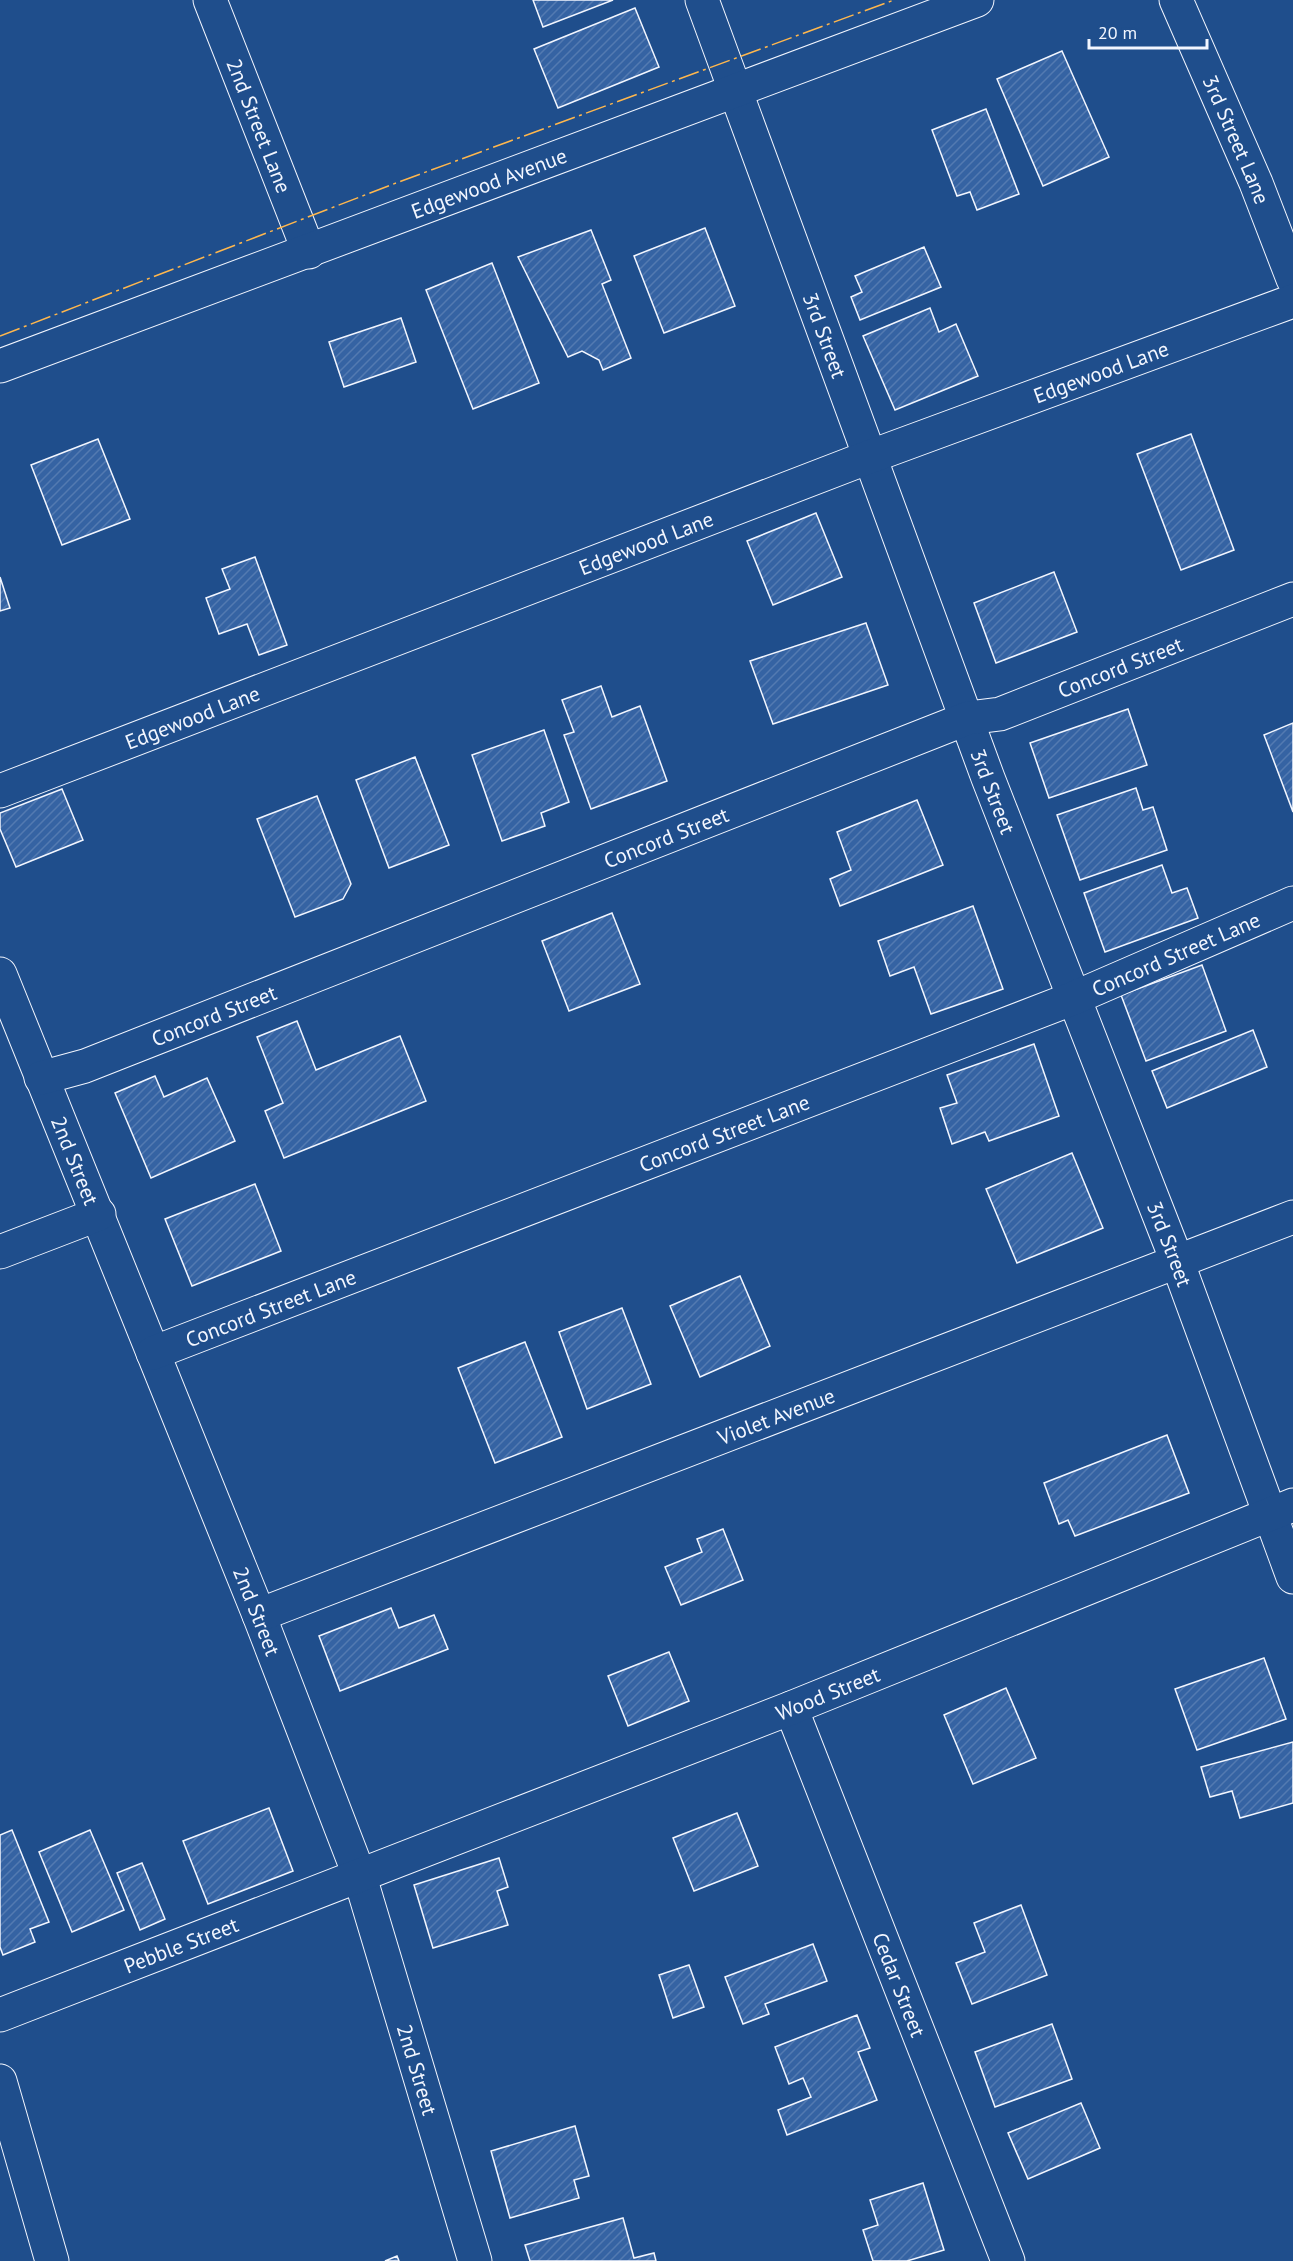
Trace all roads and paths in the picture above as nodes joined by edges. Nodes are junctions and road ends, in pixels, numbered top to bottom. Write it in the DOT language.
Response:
graph roads {
  1 [pos="210,0"];
  2 [pos="702,0"];
  3 [pos="977,0"];
  4 [pos="1176,0"];
  5 [pos="736,91"];
  6 [pos="309,252"];
  7 [pos="1293,279"];
  8 [pos="1293,301"];
  9 [pos="0,366"];
  10 [pos="869,457"];
  11 [pos="1293,599"];
  12 [pos="968,718"];
  13 [pos="0,791"];
  14 [pos="1293,903"];
  15 [pos="0,974"];
  16 [pos="1074,998"];
  17 [pos="41,1078"];
  18 [pos="99,1214"];
  19 [pos="1293,1217"];
  20 [pos="0,1252"];
  21 [pos="1177,1261"];
  22 [pos="153,1353"];
  23 [pos="1281,1511"];
  24 [pos="1293,1577"];
  25 [pos="259,1615"];
  26 [pos="791,1708"];
  27 [pos="360,1877"];
  28 [pos="0,2015"];
  29 [pos="0,2081"];
  30 [pos="52,2261"];
  31 [pos="475,2261"];
  32 [pos="1008,2261"];
  1 -- 6 [label="street, 2nd Street Lane"];
  2 -- 5 [label="street, 3rd Street"];
  3 -- 5 [label="street, Edgewood Avenue"];
  4 -- 7 [label="street, 3rd Street Lane"];
  5 -- 6 [label="street, Edgewood Avenue"];
  5 -- 10 [label="street, 3rd Street"];
  6 -- 9 [label="street, Edgewood Avenue"];
  8 -- 10 [label="street, Edgewood Lane"];
  10 -- 12 [label="street, 3rd Street"];
  10 -- 13 [label="street, Edgewood Lane"];
  11 -- 12 [label="street, Concord Street"];
  12 -- 16 [label="street, 3rd Street"];
  12 -- 17 [label="street, Concord Street"];
  14 -- 16 [label="street, Concord Street Lane"];
  15 -- 17 [label="street, 2nd Street"];
  16 -- 21 [label="street, 3rd Street"];
  16 -- 22 [label="street, Concord Street Lane"];
  17 -- 18 [label="street, 2nd Street"];
  18 -- 20 [label="street"];
  18 -- 22 [label="street, 2nd Street"];
  19 -- 21 [label="street, Violet Avenue"];
  21 -- 23 [label="street, 3rd Street"];
  21 -- 25 [label="street, Violet Avenue"];
  22 -- 25 [label="street, 2nd Street"];
  23 -- 24 [label="street, 3rd Street"];
  23 -- 26 [label="street, Wood Street"];
  25 -- 27 [label="street, 2nd Street"];
  26 -- 27 [label="street, Wood Street"];
  26 -- 32 [label="street, Cedar Street"];
  27 -- 28 [label="street, Pebble Street"];
  27 -- 31 [label="street, 2nd Street"];
  29 -- 30 [label="street"];
}
